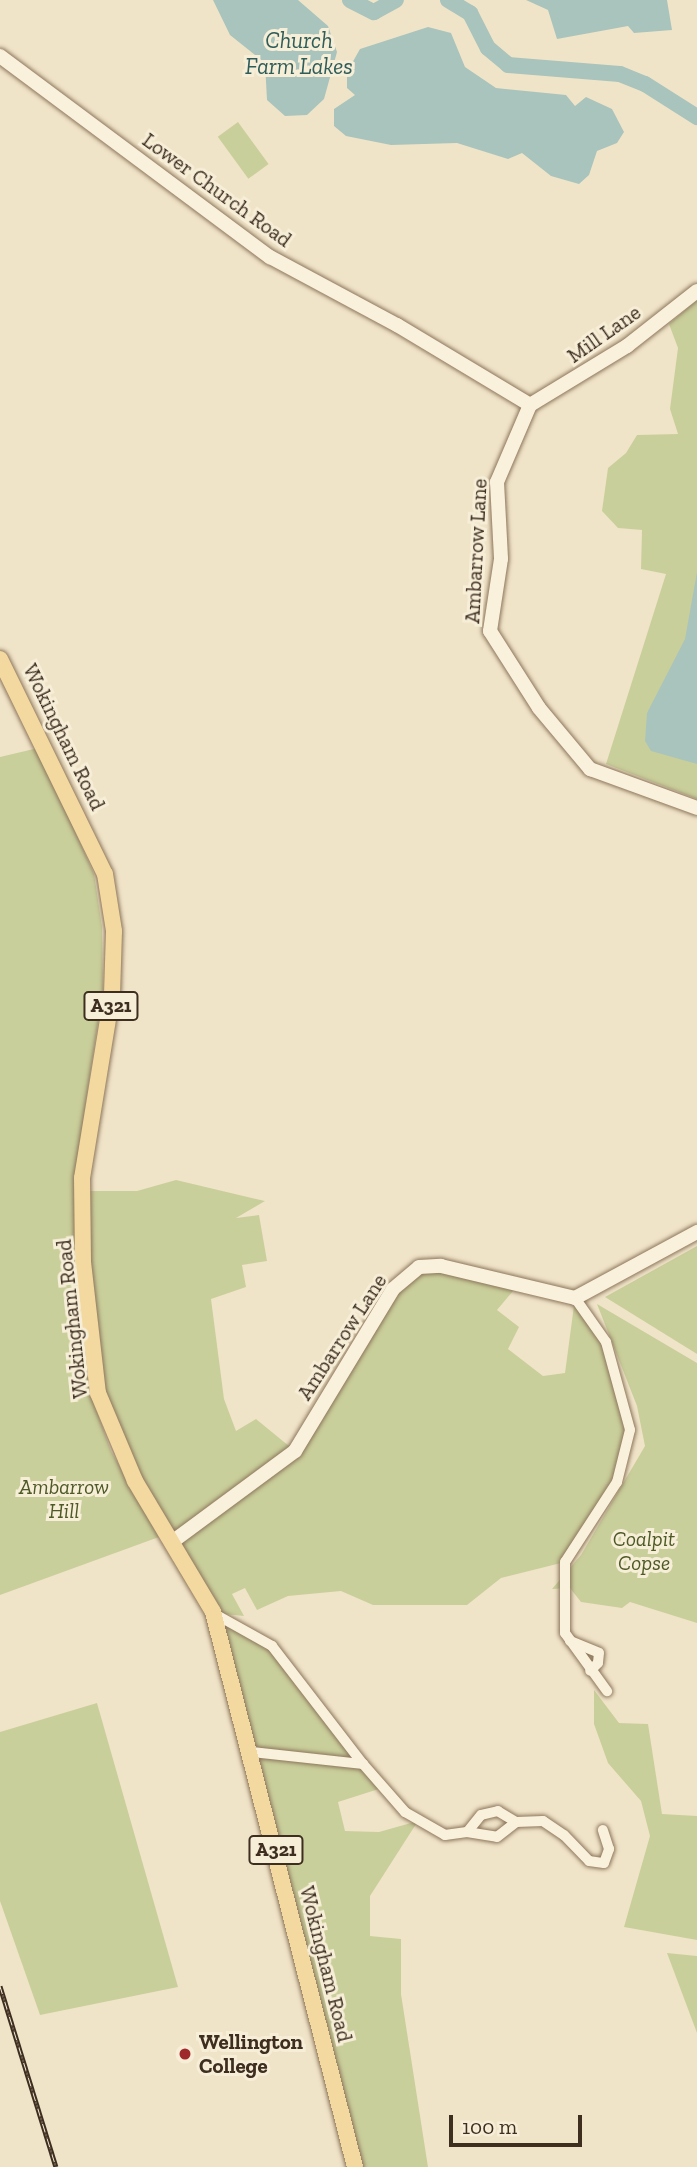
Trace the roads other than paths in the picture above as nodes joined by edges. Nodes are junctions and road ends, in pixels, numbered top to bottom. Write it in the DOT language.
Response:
graph roads {
  1 [pos="0,56"];
  2 [pos="697,290"];
  3 [pos="530,405"];
  4 [pos="0,659"];
  5 [pos="697,808"];
  6 [pos="697,1232"];
  7 [pos="575,1298"];
  8 [pos="172,1542"];
  9 [pos="213,1612"];
  10 [pos="570,1641"];
  11 [pos="590,1671"];
  12 [pos="607,1691"];
  13 [pos="252,1752"];
  14 [pos="363,1765"];
  15 [pos="516,1822"];
  16 [pos="603,1830"];
  17 [pos="467,1832"];
  18 [pos="355,2167"];
  1 -- 3 [label="street, Lower Church Road"];
  2 -- 3 [label="street, Mill Lane"];
  3 -- 5 [label="street, Ambarrow Lane"];
  4 -- 8 [label="main road, Wokingham Road / A321"];
  6 -- 7 [label="street"];
  7 -- 8 [label="street, Ambarrow Lane"];
  7 -- 10 [label="street"];
  8 -- 9 [label="main road, Wokingham Road / A321"];
  9 -- 13 [label="main road, Wokingham Road / A321"];
  9 -- 14 [label="street"];
  10 -- 11 [label="street"];
  10 -- 11 [label="street"];
  11 -- 12 [label="street"];
  13 -- 14 [label="street"];
  13 -- 18 [label="main road, Wokingham Road / A321"];
  14 -- 17 [label="street"];
  15 -- 16 [label="street"];
  15 -- 17 [label="street"];
  15 -- 17 [label="street"];
}
